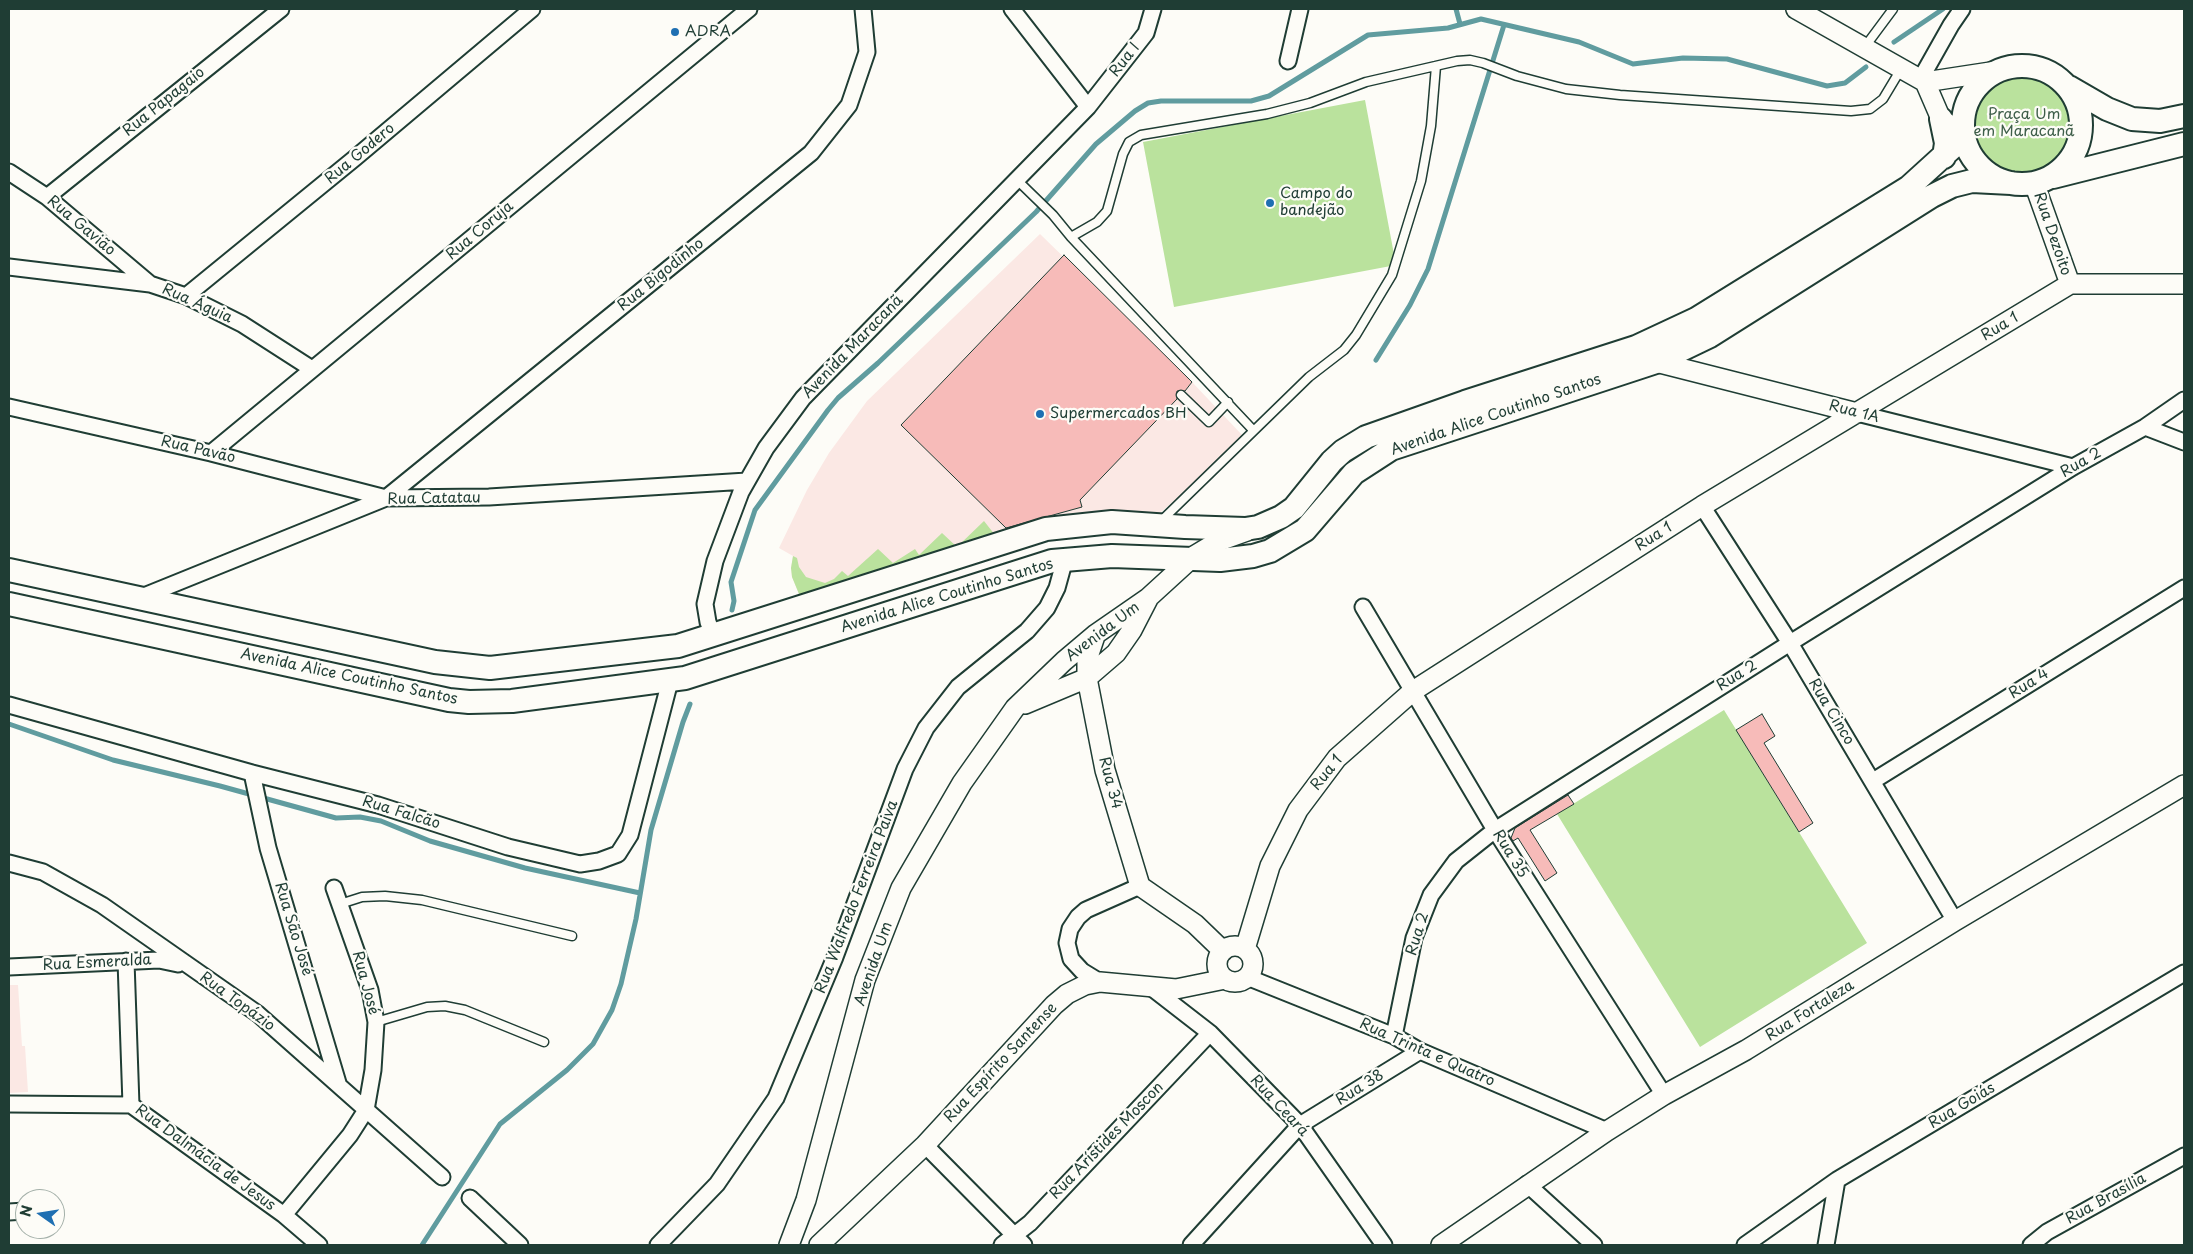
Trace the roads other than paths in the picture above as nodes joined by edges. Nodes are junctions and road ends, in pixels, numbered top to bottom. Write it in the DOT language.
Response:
graph roads {
  1 [pos="281,9"];
  2 [pos="532,9"];
  3 [pos="749,9"];
  4 [pos="863,9"];
  5 [pos="1012,9"];
  6 [pos="1152,9"];
  7 [pos="1300,9"];
  8 [pos="1796,9"];
  9 [pos="1893,9"];
  10 [pos="1962,9"];
  11 [pos="1864,48"];
  12 [pos="1288,62"];
  13 [pos="1436,66"];
  14 [pos="1901,69"];
  15 [pos="1997,71"];
  16 [pos="1923,81"];
  17 [pos="2068,86"];
  18 [pos="1088,107"];
  19 [pos="2184,116"];
  20 [pos="1941,119"];
  21 [pos="1964,132"];
  22 [pos="2184,144"];
  23 [pos="1944,157"];
  24 [pos="9,172"];
  25 [pos="1017,180"];
  26 [pos="2042,180"];
  27 [pos="2011,183"];
  28 [pos="47,196"];
  29 [pos="1070,237"];
  30 [pos="9,268"];
  31 [pos="150,284"];
  32 [pos="2070,284"];
  33 [pos="2184,284"];
  34 [pos="186,296"];
  35 [pos="1653,352"];
  36 [pos="312,369"];
  37 [pos="1181,395"];
  38 [pos="2184,400"];
  39 [pos="1228,402"];
  40 [pos="9,407"];
  41 [pos="1857,413"];
  42 [pos="2145,427"];
  43 [pos="1254,430"];
  44 [pos="2184,442"];
  45 [pos="211,453"];
  46 [pos="2073,467"];
  47 [pos="747,481"];
  48 [pos="386,498"];
  49 [pos="1702,506"];
  50 [pos="1156,525"];
  51 [pos="1258,527"];
  52 [pos="1065,559"];
  53 [pos="1188,560"];
  54 [pos="9,570"];
  55 [pos="2184,588"];
  56 [pos="139,598"];
  57 [pos="1148,598"];
  58 [pos="9,604"];
  59 [pos="1363,607"];
  60 [pos="1096,634"];
  61 [pos="713,635"];
  62 [pos="1790,643"];
  63 [pos="1087,678"];
  64 [pos="670,681"];
  65 [pos="1413,691"];
  66 [pos="9,705"];
  67 [pos="1015,708"];
  68 [pos="252,773"];
  69 [pos="1873,781"];
  70 [pos="2184,785"];
  71 [pos="1495,830"];
  72 [pos="9,863"];
  73 [pos="1140,886"];
  74 [pos="334,888"];
  75 [pos="340,904"];
  76 [pos="1955,921"];
  77 [pos="572,936"];
  78 [pos="1245,949"];
  79 [pos="1223,951"];
  80 [pos="126,961"];
  81 [pos="185,965"];
  82 [pos="9,967"];
  83 [pos="2184,974"];
  84 [pos="1247,977"];
  85 [pos="1225,979"];
  86 [pos="1100,982"];
  87 [pos="1152,988"];
  88 [pos="376,1022"];
  89 [pos="1210,1034"];
  90 [pos="1394,1036"];
  91 [pos="544,1042"];
  92 [pos="1420,1051"];
  93 [pos="338,1083"];
  94 [pos="1664,1095"];
  95 [pos="9,1104"];
  96 [pos="131,1105"];
  97 [pos="366,1110"];
  98 [pos="1300,1125"];
  99 [pos="1607,1131"];
  100 [pos="925,1145"];
  101 [pos="2184,1156"];
  102 [pos="442,1176"];
  103 [pos="1837,1180"];
  104 [pos="1527,1184"];
  105 [pos="470,1198"];
  106 [pos="284,1216"];
  107 [pos="1019,1240"];
  108 [pos="319,1245"];
  109 [pos="520,1245"];
  110 [pos="658,1245"];
  111 [pos="790,1245"];
  112 [pos="819,1245"];
  113 [pos="1002,1245"];
  114 [pos="1191,1245"];
  115 [pos="1384,1245"];
  116 [pos="1441,1245"];
  117 [pos="1594,1245"];
  118 [pos="1745,1245"];
  119 [pos="1826,1245"];
  120 [pos="2031,1245"];
  1 -- 28 [label="street, Rua Papagaio"];
  2 -- 34 [label="street, Rua Godero"];
  3 -- 36 [label="street, Rua Coruja"];
  4 -- 48 [label="street, Rua Bigodinho"];
  5 -- 18 [label="street"];
  6 -- 18 [label="street, Rua I"];
  7 -- 12 [label="street"];
  8 -- 11 [label="street"];
  9 -- 11 [label="lane"];
  10 -- 16 [label="street"];
  11 -- 14 [label="street"];
  13 -- 14 [label="lane"];
  13 -- 29 [label="lane"];
  13 -- 43 [label="lane"];
  14 -- 16 [label="street"];
  15 -- 16 [label="street"];
  15 -- 17 [label="main road"];
  15 -- 21 [label="main road"];
  16 -- 20 [label="street"];
  17 -- 19 [label="main road"];
  17 -- 26 [label="main road"];
  18 -- 25 [label="street, Avenida Maracanã"];
  20 -- 21 [label="street"];
  20 -- 23 [label="main road"];
  21 -- 23 [label="main road, Avenida Alice Coutinho Santos"];
  21 -- 27 [label="main road"];
  22 -- 26 [label="main road"];
  23 -- 35 [label="main road, Avenida Alice Coutinho Santos"];
  24 -- 28 [label="street, Rua Gavião"];
  25 -- 29 [label="lane"];
  25 -- 47 [label="street, Avenida Maracanã"];
  26 -- 27 [label="main road"];
  26 -- 32 [label="street, Rua Dezoito"];
  27 -- 35 [label="main road, Avenida Alice Coutinho Santos"];
  28 -- 31 [label="street, Rua Gavião"];
  29 -- 39 [label="lane"];
  30 -- 31 [label="street, Rua Águia"];
  31 -- 34 [label="street, Rua Águia"];
  32 -- 33 [label="street"];
  32 -- 41 [label="street, Rua 1"];
  34 -- 36 [label="street, Rua Águia"];
  35 -- 41 [label="street, Rua 1A"];
  35 -- 51 [label="main road, Avenida Alice Coutinho Santos"];
  35 -- 53 [label="main road, Avenida Alice Coutinho Santos"];
  36 -- 45 [label="street, Rua Coruja"];
  37 -- 39 [label="lane"];
  38 -- 42 [label="street, Rua 2"];
  39 -- 43 [label="lane"];
  40 -- 45 [label="street, Rua Pavão"];
  41 -- 46 [label="street, Rua 1A"];
  41 -- 49 [label="street, Rua 1"];
  42 -- 44 [label="street"];
  42 -- 46 [label="street, Rua 2"];
  43 -- 50 [label="lane"];
  45 -- 48 [label="street, Rua Pavão"];
  46 -- 62 [label="street, Rua 2"];
  47 -- 48 [label="street, Rua Catatau"];
  47 -- 61 [label="street, Avenida Maracanã"];
  48 -- 56 [label="street, Rua Catatau"];
  49 -- 62 [label="street, Rua Cinco"];
  49 -- 65 [label="street, Rua 1"];
  50 -- 51 [label="main road, Avenida Alice Coutinho Santos"];
  50 -- 61 [label="main road, Avenida Alice Coutinho Santos"];
  51 -- 53 [label="street, Avenida Um"];
  52 -- 53 [label="main road, Avenida Alice Coutinho Santos"];
  52 -- 64 [label="main road, Avenida Alice Coutinho Santos"];
  52 -- 110 [label="street, Rua Walfredo Ferreira Paiva"];
  53 -- 57 [label="street, Avenida Um"];
  54 -- 56 [label="main road, Avenida Alice Coutinho Santos"];
  55 -- 69 [label="street, Rua 4"];
  56 -- 61 [label="main road, Avenida Alice Coutinho Santos"];
  57 -- 60 [label="street, Avenida Um"];
  57 -- 63 [label="street, Avenida Um"];
  58 -- 64 [label="main road, Avenida Alice Coutinho Santos"];
  59 -- 65 [label="street, Rua 35"];
  60 -- 63 [label="street, Rua 34"];
  60 -- 67 [label="street, Avenida Um"];
  62 -- 69 [label="street, Rua Cinco"];
  62 -- 71 [label="street, Rua 2"];
  63 -- 67 [label="street, Avenida Um"];
  63 -- 73 [label="street, Rua 34"];
  64 -- 68 [label="street, Rua Falcão"];
  65 -- 71 [label="street, Rua 35"];
  65 -- 78 [label="street, Rua 1"];
  66 -- 68 [label="street, Rua Falcão"];
  67 -- 111 [label="street, Avenida Um"];
  68 -- 93 [label="street, Rua São José"];
  69 -- 76 [label="street, Rua Cinco"];
  70 -- 76 [label="street, Rua Fortaleza"];
  71 -- 90 [label="street, Rua 2"];
  71 -- 94 [label="street, Rua 35"];
  72 -- 81 [label="street, Rua Topázio"];
  73 -- 79 [label="street"];
  73 -- 86 [label="street"];
  74 -- 75 [label="street, Rua José"];
  75 -- 77 [label="lane"];
  75 -- 88 [label="street, Rua José"];
  76 -- 94 [label="street, Rua Fortaleza"];
  78 -- 79 [label="street"];
  78 -- 84 [label="street"];
  79 -- 85 [label="street"];
  80 -- 81 [label="street, Rua Esmeralda"];
  80 -- 82 [label="street, Rua Esmeralda"];
  80 -- 96 [label="street, Rua Dalmácia de Jesus"];
  81 -- 93 [label="street, Rua Topázio"];
  83 -- 103 [label="street, Rua Goiás"];
  84 -- 85 [label="street"];
  84 -- 90 [label="street, Rua Trinta e Quatro"];
  85 -- 87 [label="street, Rua Espírito Santense"];
  86 -- 87 [label="street, Rua Espírito Santense"];
  86 -- 100 [label="street, Rua Espírito Santense"];
  87 -- 89 [label="street, Rua Ceará"];
  88 -- 91 [label="lane"];
  88 -- 97 [label="street, Rua José"];
  89 -- 98 [label="street, Rua Ceará"];
  89 -- 107 [label="street, Rua Arístides Moscon"];
  90 -- 92 [label="street, Rua Trinta e Quatro"];
  92 -- 98 [label="street, Rua 38"];
  92 -- 99 [label="street, Rua Trinta e Quatro"];
  93 -- 97 [label="street, Rua Topázio"];
  94 -- 99 [label="street, Rua Fortaleza"];
  95 -- 96 [label="street"];
  96 -- 106 [label="street, Rua Dalmácia de Jesus"];
  97 -- 102 [label="street, Rua Topázio"];
  97 -- 106 [label="street"];
  98 -- 114 [label="street"];
  98 -- 115 [label="street, Rua Ceará"];
  99 -- 104 [label="street, Rua Fortaleza"];
  100 -- 107 [label="street"];
  100 -- 112 [label="street, Rua Espírito Santense"];
  101 -- 120 [label="street, Rua Brasília"];
  103 -- 118 [label="street, Rua Goiás"];
  103 -- 119 [label="street"];
  104 -- 116 [label="street, Rua Fortaleza"];
  104 -- 117 [label="street"];
  105 -- 109 [label="street"];
  106 -- 108 [label="street, Rua Dalmácia de Jesus"];
  107 -- 113 [label="street, Rua Arístides Moscon"];
}
